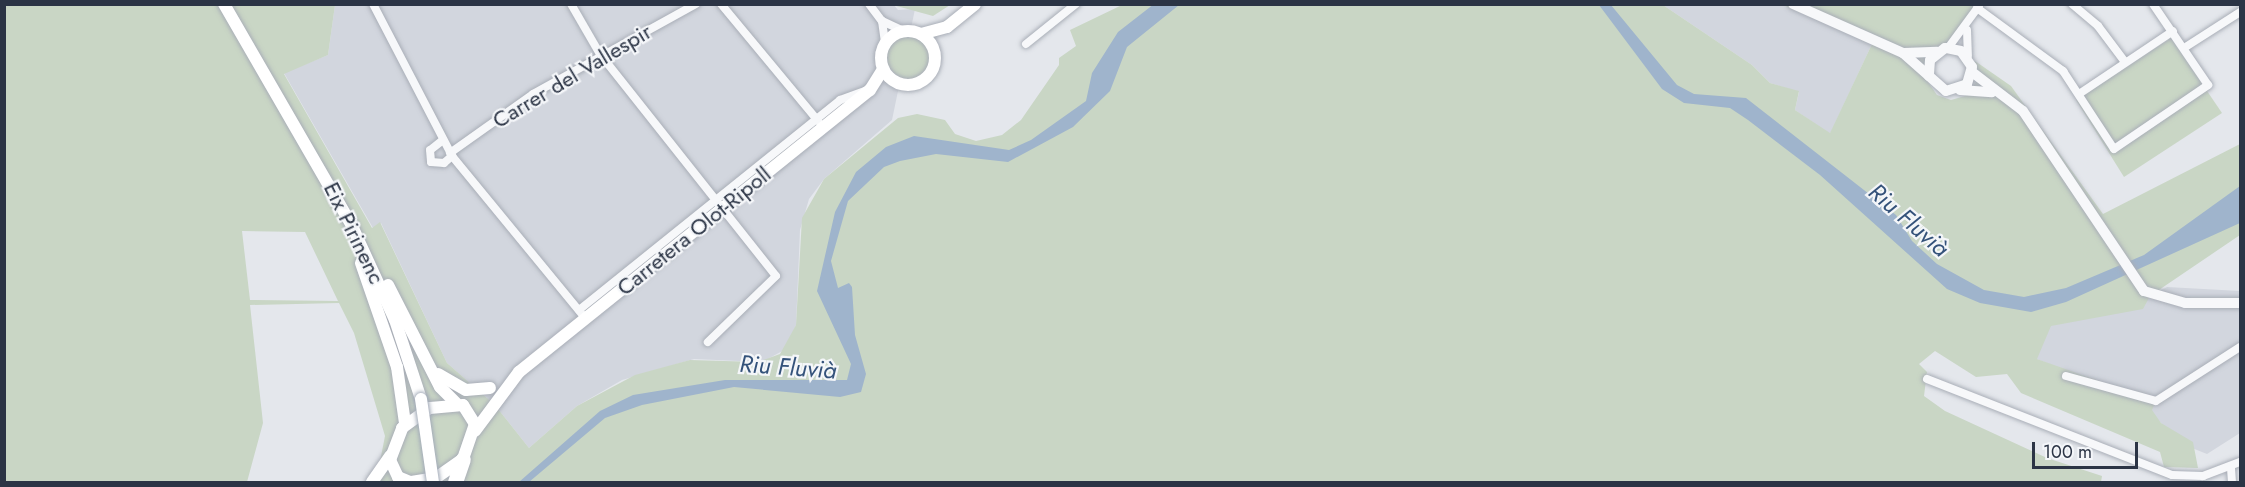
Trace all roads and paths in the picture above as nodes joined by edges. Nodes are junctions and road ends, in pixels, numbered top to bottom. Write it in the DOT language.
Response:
graph roads {
  1 [pos="224,4"];
  2 [pos="374,4"];
  3 [pos="571,4"];
  4 [pos="696,4"];
  5 [pos="721,4"];
  6 [pos="869,4"];
  7 [pos="975,4"];
  8 [pos="1077,4"];
  9 [pos="1793,4"];
  10 [pos="2072,4"];
  11 [pos="2153,4"];
  12 [pos="2238,4"];
  13 [pos="1978,7"];
  14 [pos="2241,11"];
  15 [pos="882,21"];
  16 [pos="947,27"];
  17 [pos="1967,28"];
  18 [pos="903,31"];
  19 [pos="2173,31"];
  20 [pos="921,34"];
  21 [pos="885,43"];
  22 [pos="1026,44"];
  23 [pos="1948,48"];
  24 [pos="2184,48"];
  25 [pos="1903,52"];
  26 [pos="1937,52"];
  27 [pos="935,53"];
  28 [pos="600,54"];
  29 [pos="1968,56"];
  30 [pos="2125,62"];
  31 [pos="883,69"];
  32 [pos="1972,72"];
  33 [pos="1929,75"];
  34 [pos="895,82"];
  35 [pos="870,90"];
  36 [pos="1960,90"];
  37 [pos="1993,93"];
  38 [pos="2079,94"];
  39 [pos="820,122"];
  40 [pos="443,140"];
  41 [pos="314,154"];
  42 [pos="451,154"];
  43 [pos="720,203"];
  44 [pos="352,226"];
  45 [pos="2241,303"];
  46 [pos="582,314"];
  47 [pos="708,342"];
  48 [pos="2241,347"];
  49 [pos="429,365"];
  50 [pos="519,372"];
  51 [pos="2066,376"];
  52 [pos="1927,379"];
  53 [pos="490,388"];
  54 [pos="457,403"];
  55 [pos="405,423"];
  56 [pos="475,431"];
  57 [pos="390,454"];
  58 [pos="463,459"];
  59 [pos="2241,462"];
  60 [pos="2231,468"];
  61 [pos="2203,476"];
  62 [pos="372,483"];
  63 [pos="409,483"];
  64 [pos="433,483"];
  65 [pos="455,483"];
  66 [pos="2187,483"];
  67 [pos="2232,483"];
  1 -- 41 [label="main road, Eix Pirinenc"];
  2 -- 40 [label="street"];
  3 -- 28 [label="street"];
  4 -- 28 [label="street, Carrer del Vallespir"];
  5 -- 39 [label="street"];
  6 -- 15 [label="street"];
  7 -- 16 [label="main road"];
  8 -- 22 [label="street"];
  9 -- 25 [label="street"];
  10 -- 30 [label="street"];
  11 -- 19 [label="street"];
  12 -- 14 [label="street"];
  13 -- 17 [label="street"];
  13 -- 38 [label="street"];
  14 -- 24 [label="street"];
  15 -- 18 [label="street"];
  15 -- 21 [label="street"];
  16 -- 20 [label="main road"];
  16 -- 27 [label="main road"];
  17 -- 23 [label="street"];
  17 -- 29 [label="street"];
  18 -- 20 [label="main road"];
  18 -- 21 [label="main road"];
  19 -- 24 [label="street"];
  19 -- 30 [label="street"];
  20 -- 27 [label="main road"];
  21 -- 31 [label="main road"];
  23 -- 26 [label="street"];
  23 -- 29 [label="street"];
  24 -- 38 [label="street"];
  25 -- 26 [label="street"];
  25 -- 33 [label="street"];
  26 -- 33 [label="street"];
  27 -- 34 [label="main road"];
  28 -- 42 [label="street, Carrer del Vallespir"];
  28 -- 43 [label="street"];
  29 -- 32 [label="street"];
  30 -- 38 [label="street"];
  31 -- 34 [label="main road"];
  31 -- 35 [label="main road, Carretera Olot-Ripoll"];
  32 -- 36 [label="street"];
  32 -- 37 [label="street"];
  33 -- 36 [label="street"];
  34 -- 35 [label="main road, Carretera Olot-Ripoll"];
  35 -- 39 [label="main road, Carretera Olot-Ripoll"];
  36 -- 37 [label="street"];
  37 -- 45 [label="street"];
  39 -- 43 [label="main road, Carretera Olot-Ripoll"];
  40 -- 42 [label="street"];
  40 -- 42 [label="street"];
  41 -- 44 [label="main road, Eix Pirinenc"];
  41 -- 55 [label="main road"];
  42 -- 46 [label="street"];
  43 -- 46 [label="main road, Carretera Olot-Ripoll"];
  43 -- 47 [label="street"];
  44 -- 49 [label="main road"];
  44 -- 64 [label="main road, Eix Pirinenc, bridge"];
  46 -- 50 [label="main road, Carretera Olot-Ripoll"];
  48 -- 51 [label="street"];
  49 -- 53 [label="main road"];
  49 -- 54 [label="main road"];
  50 -- 53 [label="main road, Carretera Olot-Ripoll"];
  50 -- 56 [label="main road, Carretera Olot-Ripoll"];
  52 -- 61 [label="street"];
  53 -- 54 [label="main road, Carretera Olot-Ripoll"];
  54 -- 55 [label="main road"];
  54 -- 56 [label="main road"];
  55 -- 57 [label="main road"];
  56 -- 58 [label="main road"];
  57 -- 62 [label="main road"];
  57 -- 63 [label="main road"];
  58 -- 63 [label="main road"];
  58 -- 65 [label="highway"];
  59 -- 60 [label="street"];
  60 -- 61 [label="street"];
  60 -- 67 [label="street"];
  61 -- 66 [label="street"];
}
